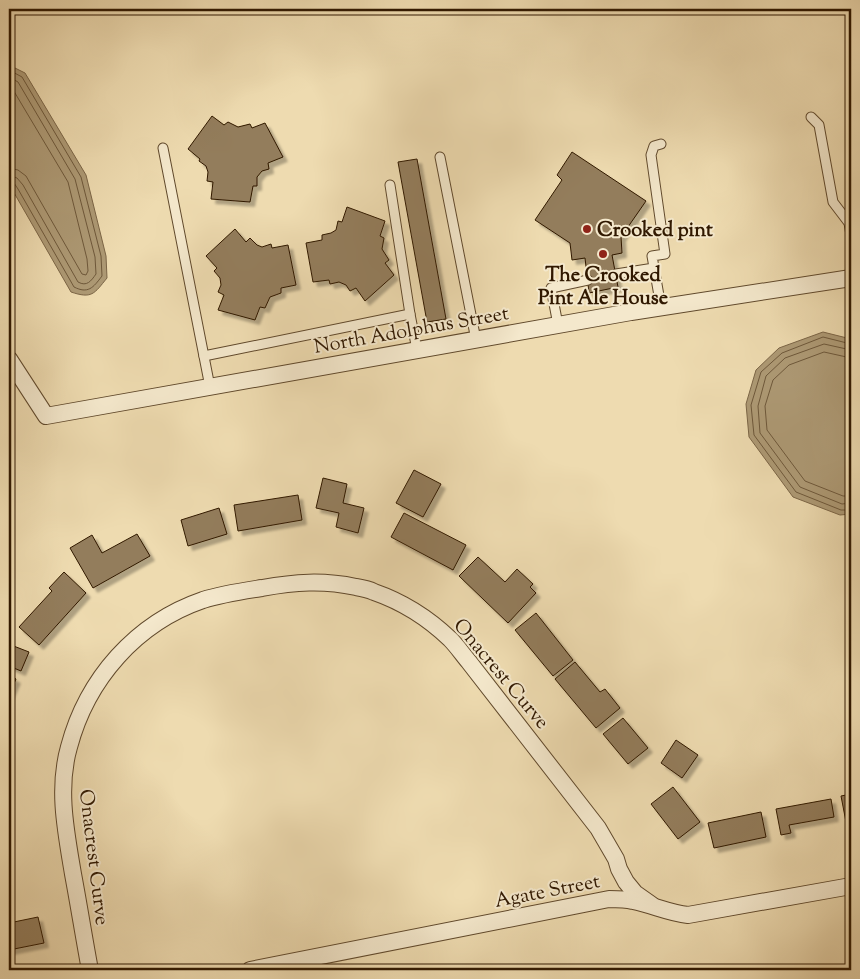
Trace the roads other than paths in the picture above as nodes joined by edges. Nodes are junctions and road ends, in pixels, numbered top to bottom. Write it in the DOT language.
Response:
graph roads {
  1 [pos="811,117"];
  2 [pos="661,144"];
  3 [pos="163,148"];
  4 [pos="440,157"];
  5 [pos="390,185"];
  6 [pos="851,235"];
  7 [pos="654,268"];
  8 [pos="616,274"];
  9 [pos="851,278"];
  10 [pos="588,280"];
  11 [pos="661,307"];
  12 [pos="410,314"];
  13 [pos="558,325"];
  14 [pos="476,340"];
  15 [pos="417,350"];
  16 [pos="204,356"];
  17 [pos="9,359"];
  18 [pos="210,387"];
  19 [pos="851,886"];
  20 [pos="652,906"];
  21 [pos="90,970"];
  22 [pos="250,970"];
  1 -- 6 [label="lane"];
  2 -- 7 [label="lane"];
  3 -- 16 [label="lane"];
  4 -- 14 [label="lane"];
  5 -- 12 [label="lane"];
  7 -- 8 [label="lane"];
  7 -- 11 [label="lane"];
  9 -- 11 [label="street, North Adolphus Street"];
  10 -- 13 [label="lane"];
  11 -- 13 [label="street, North Adolphus Street"];
  12 -- 15 [label="lane"];
  12 -- 16 [label="lane"];
  13 -- 14 [label="street, North Adolphus Street"];
  14 -- 15 [label="street, North Adolphus Street"];
  15 -- 18 [label="street, North Adolphus Street"];
  16 -- 18 [label="lane"];
  17 -- 18 [label="street, North Adolphus Street"];
  19 -- 20 [label="street, Agate Street"];
  20 -- 21 [label="street, Onacrest Curve"];
  20 -- 22 [label="street, Agate Street"];
}
